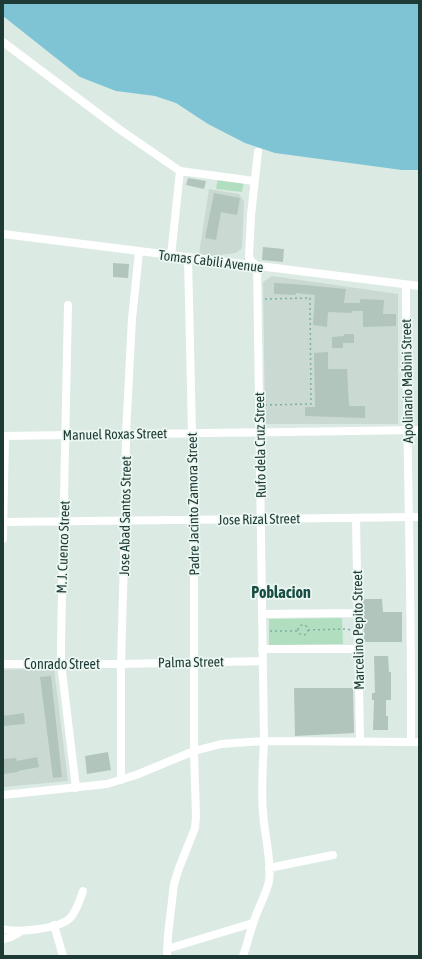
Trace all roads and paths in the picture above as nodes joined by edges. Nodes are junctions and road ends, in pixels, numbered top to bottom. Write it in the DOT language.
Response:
graph roads {
  1 [pos="3,42"];
  2 [pos="258,152"];
  3 [pos="180,171"];
  4 [pos="254,181"];
  5 [pos="3,234"];
  6 [pos="139,252"];
  7 [pos="171,256"];
  8 [pos="188,258"];
  9 [pos="257,266"];
  10 [pos="406,285"];
  11 [pos="419,286"];
  12 [pos="257,300"];
  13 [pos="68,305"];
  14 [pos="259,406"];
  15 [pos="407,430"];
  16 [pos="419,430"];
  17 [pos="259,432"];
  18 [pos="126,434"];
  19 [pos="193,434"];
  20 [pos="66,435"];
  21 [pos="4,436"];
  22 [pos="409,517"];
  23 [pos="419,517"];
  24 [pos="356,518"];
  25 [pos="261,519"];
  26 [pos="194,520"];
  27 [pos="4,522"];
  28 [pos="64,522"];
  29 [pos="125,522"];
  30 [pos="3,539"];
  31 [pos="358,613"];
  32 [pos="262,614"];
  33 [pos="298,630"];
  34 [pos="308,630"];
  35 [pos="358,630"];
  36 [pos="262,631"];
  37 [pos="358,649"];
  38 [pos="262,650"];
  39 [pos="415,658"];
  40 [pos="262,660"];
  41 [pos="194,662"];
  42 [pos="61,663"];
  43 [pos="3,664"];
  44 [pos="121,664"];
  45 [pos="264,742"];
  46 [pos="360,742"];
  47 [pos="415,742"];
  48 [pos="194,751"];
  49 [pos="121,780"];
  50 [pos="76,788"];
  51 [pos="3,795"];
  52 [pos="333,855"];
  53 [pos="269,868"];
  54 [pos="83,891"];
  55 [pos="253,923"];
  56 [pos="54,926"];
  57 [pos="3,929"];
  58 [pos="21,931"];
  59 [pos="3,939"];
  60 [pos="167,953"];
  61 [pos="63,956"];
  62 [pos="243,956"];
  1 -- 3 [label="street"];
  2 -- 4 [label="street, Rufo dela Cruz Street"];
  3 -- 4 [label="street"];
  3 -- 7 [label="street"];
  4 -- 9 [label="street, Rufo dela Cruz Street"];
  5 -- 6 [label="street, Tomas Cabili Avenue"];
  6 -- 7 [label="street, Tomas Cabili Avenue"];
  6 -- 18 [label="street, Jose Abad Santos Street"];
  7 -- 8 [label="street, Tomas Cabili Avenue"];
  8 -- 9 [label="street, Tomas Cabili Avenue"];
  8 -- 19 [label="street, Padre Jacinto Zamora Street"];
  9 -- 10 [label="street, Tomas Cabili Avenue"];
  9 -- 12 [label="street, Rufo dela Cruz Street"];
  10 -- 11 [label="street, Tomas Cabili Avenue"];
  10 -- 15 [label="street, Apolinario Mabini Street"];
  12 -- 14 [label="street, Rufo dela Cruz Street"];
  12 -- 14 [label="path"];
  13 -- 20 [label="street, M. J. Cuenco Street"];
  14 -- 17 [label="street, Rufo dela Cruz Street"];
  15 -- 16 [label="street, Manuel Roxas Street"];
  15 -- 17 [label="street, Manuel Roxas Street"];
  15 -- 22 [label="street, Apolinario Mabini Street"];
  17 -- 19 [label="street, Manuel Roxas Street"];
  17 -- 25 [label="street, Rufo dela Cruz Street"];
  18 -- 19 [label="street, Manuel Roxas Street"];
  18 -- 20 [label="street, Manuel Roxas Street"];
  18 -- 29 [label="street, Jose Abad Santos Street"];
  19 -- 26 [label="street, Padre Jacinto Zamora Street"];
  20 -- 21 [label="street, Manuel Roxas Street"];
  20 -- 28 [label="street, M. J. Cuenco Street"];
  21 -- 27 [label="street"];
  22 -- 23 [label="street, Jose Rizal Street"];
  22 -- 24 [label="street, Jose Rizal Street"];
  22 -- 39 [label="street, Apolinario Mabini Street"];
  24 -- 25 [label="street, Jose Rizal Street"];
  24 -- 31 [label="street, Marcelino Pepito Street"];
  25 -- 26 [label="street, Jose Rizal Street"];
  25 -- 32 [label="street, Rufo dela Cruz Street"];
  26 -- 29 [label="street, Jose Rizal Street"];
  26 -- 41 [label="street, Padre Jacinto Zamora Street"];
  27 -- 28 [label="street, Jose Rizal Street"];
  27 -- 30 [label="street"];
  28 -- 29 [label="street, Jose Rizal Street"];
  28 -- 42 [label="street, M. J. Cuenco Street"];
  29 -- 44 [label="street, Jose Abad Santos Street"];
  31 -- 32 [label="street"];
  31 -- 35 [label="street, Marcelino Pepito Street"];
  32 -- 36 [label="street, Rufo dela Cruz Street"];
  33 -- 34 [label="path"];
  33 -- 34 [label="path"];
  33 -- 36 [label="path"];
  34 -- 35 [label="path"];
  35 -- 37 [label="street, Marcelino Pepito Street"];
  36 -- 38 [label="street, Rufo dela Cruz Street"];
  37 -- 38 [label="street"];
  37 -- 46 [label="street, Marcelino Pepito Street"];
  38 -- 40 [label="street, Rufo dela Cruz Street"];
  39 -- 47 [label="street, Apolinario Mabini Street"];
  40 -- 41 [label="street, Palma Street"];
  40 -- 45 [label="street, Rufo dela Cruz Street"];
  41 -- 44 [label="street, Palma Street"];
  41 -- 48 [label="street, Padre Jacinto Zamora Street"];
  42 -- 43 [label="street, Conrado Street"];
  42 -- 44 [label="street, Conrado Street"];
  42 -- 50 [label="street, M. J. Cuenco Street"];
  44 -- 49 [label="street, Jose Abad Santos Street"];
  45 -- 46 [label="street"];
  45 -- 48 [label="street"];
  45 -- 53 [label="street, Rufo dela Cruz Street"];
  46 -- 47 [label="street"];
  48 -- 49 [label="street"];
  48 -- 60 [label="street, Padre Jacinto Zamora Street"];
  49 -- 50 [label="street"];
  50 -- 51 [label="street"];
  52 -- 53 [label="street"];
  53 -- 55 [label="street, Rufo dela Cruz Street"];
  54 -- 56 [label="street"];
  55 -- 60 [label="street"];
  55 -- 62 [label="street, Rufo dela Cruz Street"];
  56 -- 58 [label="street"];
  56 -- 61 [label="street"];
  57 -- 58 [label="street"];
  58 -- 59 [label="street"];
}
